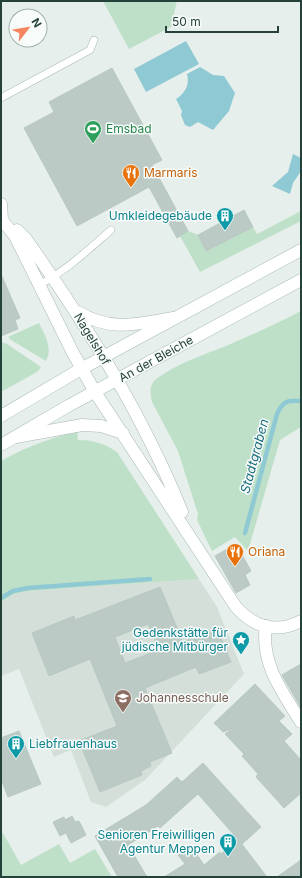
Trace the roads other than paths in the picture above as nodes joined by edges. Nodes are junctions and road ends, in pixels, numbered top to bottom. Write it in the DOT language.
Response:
graph roads {
  1 [pos="94,40"];
  2 [pos="1,98"];
  3 [pos="1,204"];
  4 [pos="2,220"];
  5 [pos="111,230"];
  6 [pos="301,250"];
  7 [pos="52,278"];
  8 [pos="301,280"];
  9 [pos="39,285"];
  10 [pos="75,311"];
  11 [pos="173,318"];
  12 [pos="103,357"];
  13 [pos="81,369"];
  14 [pos="117,380"];
  15 [pos="95,392"];
  16 [pos="1,416"];
  17 [pos="123,433"];
  18 [pos="6,442"];
  19 [pos="192,537"];
  20 [pos="301,621"];
  21 [pos="266,626"];
  22 [pos="301,722"];
  1 -- 2 [label="lane"];
  3 -- 4 [label="street"];
  4 -- 7 [label="street, Nagelshof"];
  4 -- 9 [label="street, Nagelshof"];
  5 -- 7 [label="lane"];
  6 -- 11 [label="street"];
  7 -- 9 [label="lane"];
  7 -- 10 [label="street, Nagelshof"];
  8 -- 14 [label="street, An der Bleiche"];
  9 -- 13 [label="street, Nagelshof"];
  10 -- 11 [label="street"];
  10 -- 12 [label="street, Nagelshof"];
  11 -- 12 [label="street"];
  12 -- 13 [label="street"];
  12 -- 14 [label="street, Nagelshof"];
  13 -- 15 [label="street, Nagelshof"];
  13 -- 16 [label="street"];
  14 -- 15 [label="street, An der Bleiche"];
  14 -- 19 [label="street, Nagelshof"];
  15 -- 17 [label="street, Nagelshof"];
  15 -- 18 [label="street, An der Bleiche"];
  17 -- 18 [label="street, An der Bleiche"];
  17 -- 19 [label="street, Nagelshof"];
  19 -- 21 [label="street, Nagelshof"];
  20 -- 21 [label="street, Nagelshof"];
  21 -- 22 [label="street"];
}
